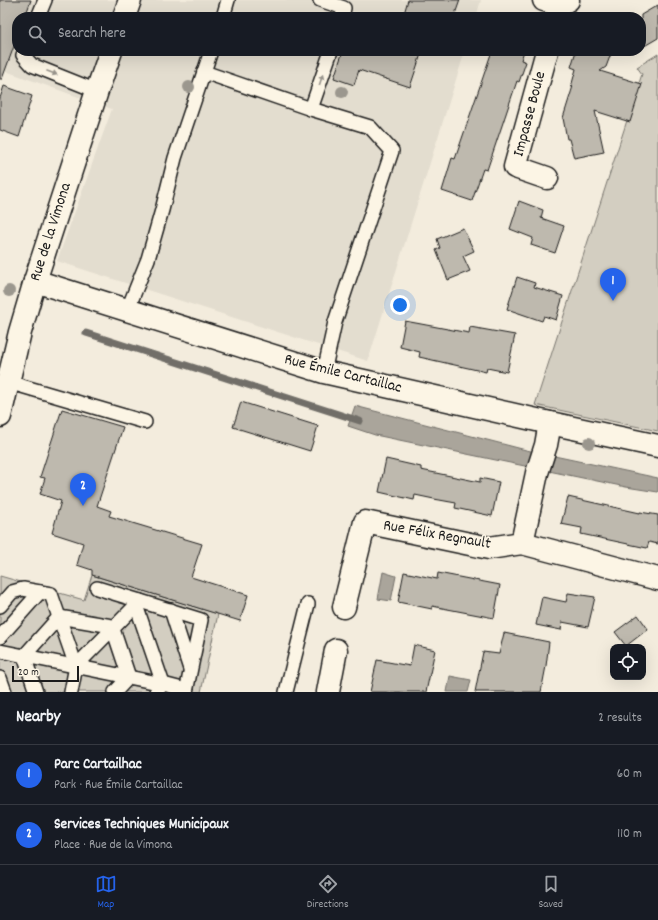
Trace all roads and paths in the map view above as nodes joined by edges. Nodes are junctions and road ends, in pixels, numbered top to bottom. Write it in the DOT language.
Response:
graph roads {
  1 [pos="45,0"];
  2 [pos="130,0"];
  3 [pos="228,0"];
  4 [pos="320,0"];
  5 [pos="40,12"];
  6 [pos="126,12"];
  7 [pos="224,12"];
  8 [pos="341,12"];
  9 [pos="24,56"];
  10 [pos="109,56"];
  11 [pos="209,56"];
  12 [pos="329,56"];
  13 [pos="546,56"];
  14 [pos="204,72"];
  15 [pos="97,91"];
  16 [pos="311,109"];
  17 [pos="547,178"];
  18 [pos="35,281"];
  19 [pos="128,311"];
  20 [pos="324,372"];
  21 [pos="8,382"];
  22 [pos="0,416"];
  23 [pos="145,422"];
  24 [pos="550,423"];
  25 [pos="658,446"];
  26 [pos="522,543"];
  27 [pos="658,579"];
  28 [pos="97,588"];
  29 [pos="40,592"];
  30 [pos="138,603"];
  31 [pos="308,604"];
  32 [pos="0,606"];
  33 [pos="344,607"];
  34 [pos="170,610"];
  35 [pos="58,617"];
  36 [pos="113,629"];
  37 [pos="0,637"];
  38 [pos="336,650"];
  39 [pos="0,651"];
  40 [pos="24,656"];
  41 [pos="76,666"];
  42 [pos="190,671"];
  43 [pos="129,677"];
  44 [pos="0,678"];
  45 [pos="159,688"];
  46 [pos="186,691"];
  47 [pos="5,692"];
  48 [pos="36,692"];
  49 [pos="71,692"];
  50 [pos="115,692"];
  51 [pos="286,692"];
  52 [pos="328,692"];
  1 -- 5 [label="lane"];
  2 -- 6 [label="street"];
  3 -- 7 [label="lane"];
  4 -- 8 [label="lane"];
  9 -- 15 [label="lane, one-way"];
  10 -- 15 [label="street, Rue de la Vimona"];
  11 -- 14 [label="lane"];
  16 -- 12 [label="lane, one-way"];
  13 -- 17 [label="street, Impasse Boule"];
  14 -- 16 [label="lane"];
  14 -- 19 [label="lane"];
  15 -- 18 [label="street, Rue de la Vimona"];
  16 -- 20 [label="lane"];
  18 -- 19 [label="street, Rue Émile Cartaillac"];
  18 -- 21 [label="street, Rue de la Vimona"];
  19 -- 20 [label="street, Rue Émile Cartaillac"];
  20 -- 24 [label="street, Rue Émile Cartaillac"];
  21 -- 22 [label="street, Rue de la Vimona"];
  21 -- 23 [label="lane"];
  24 -- 25 [label="street, Rue Émile Cartaillac"];
  24 -- 26 [label="street"];
  26 -- 27 [label="street"];
  26 -- 33 [label="street, Rue Félix Regnault"];
  28 -- 30 [label="lane"];
  29 -- 32 [label="lane"];
  29 -- 35 [label="lane"];
  29 -- 37 [label="lane"];
  30 -- 34 [label="lane"];
  30 -- 36 [label="lane"];
  30 -- 45 [label="lane"];
  31 -- 51 [label="lane"];
  34 -- 42 [label="lane"];
  34 -- 42 [label="lane"];
  35 -- 36 [label="lane"];
  35 -- 40 [label="lane"];
  35 -- 41 [label="lane"];
  36 -- 41 [label="lane"];
  36 -- 43 [label="lane"];
  38 -- 52 [label="street"];
  39 -- 40 [label="lane"];
  40 -- 41 [label="lane"];
  40 -- 48 [label="lane"];
  41 -- 43 [label="lane"];
  41 -- 49 [label="lane"];
  42 -- 46 [label="lane"];
  43 -- 45 [label="lane"];
  43 -- 50 [label="lane"];
  44 -- 47 [label="lane"];
  45 -- 46 [label="lane"];
}
